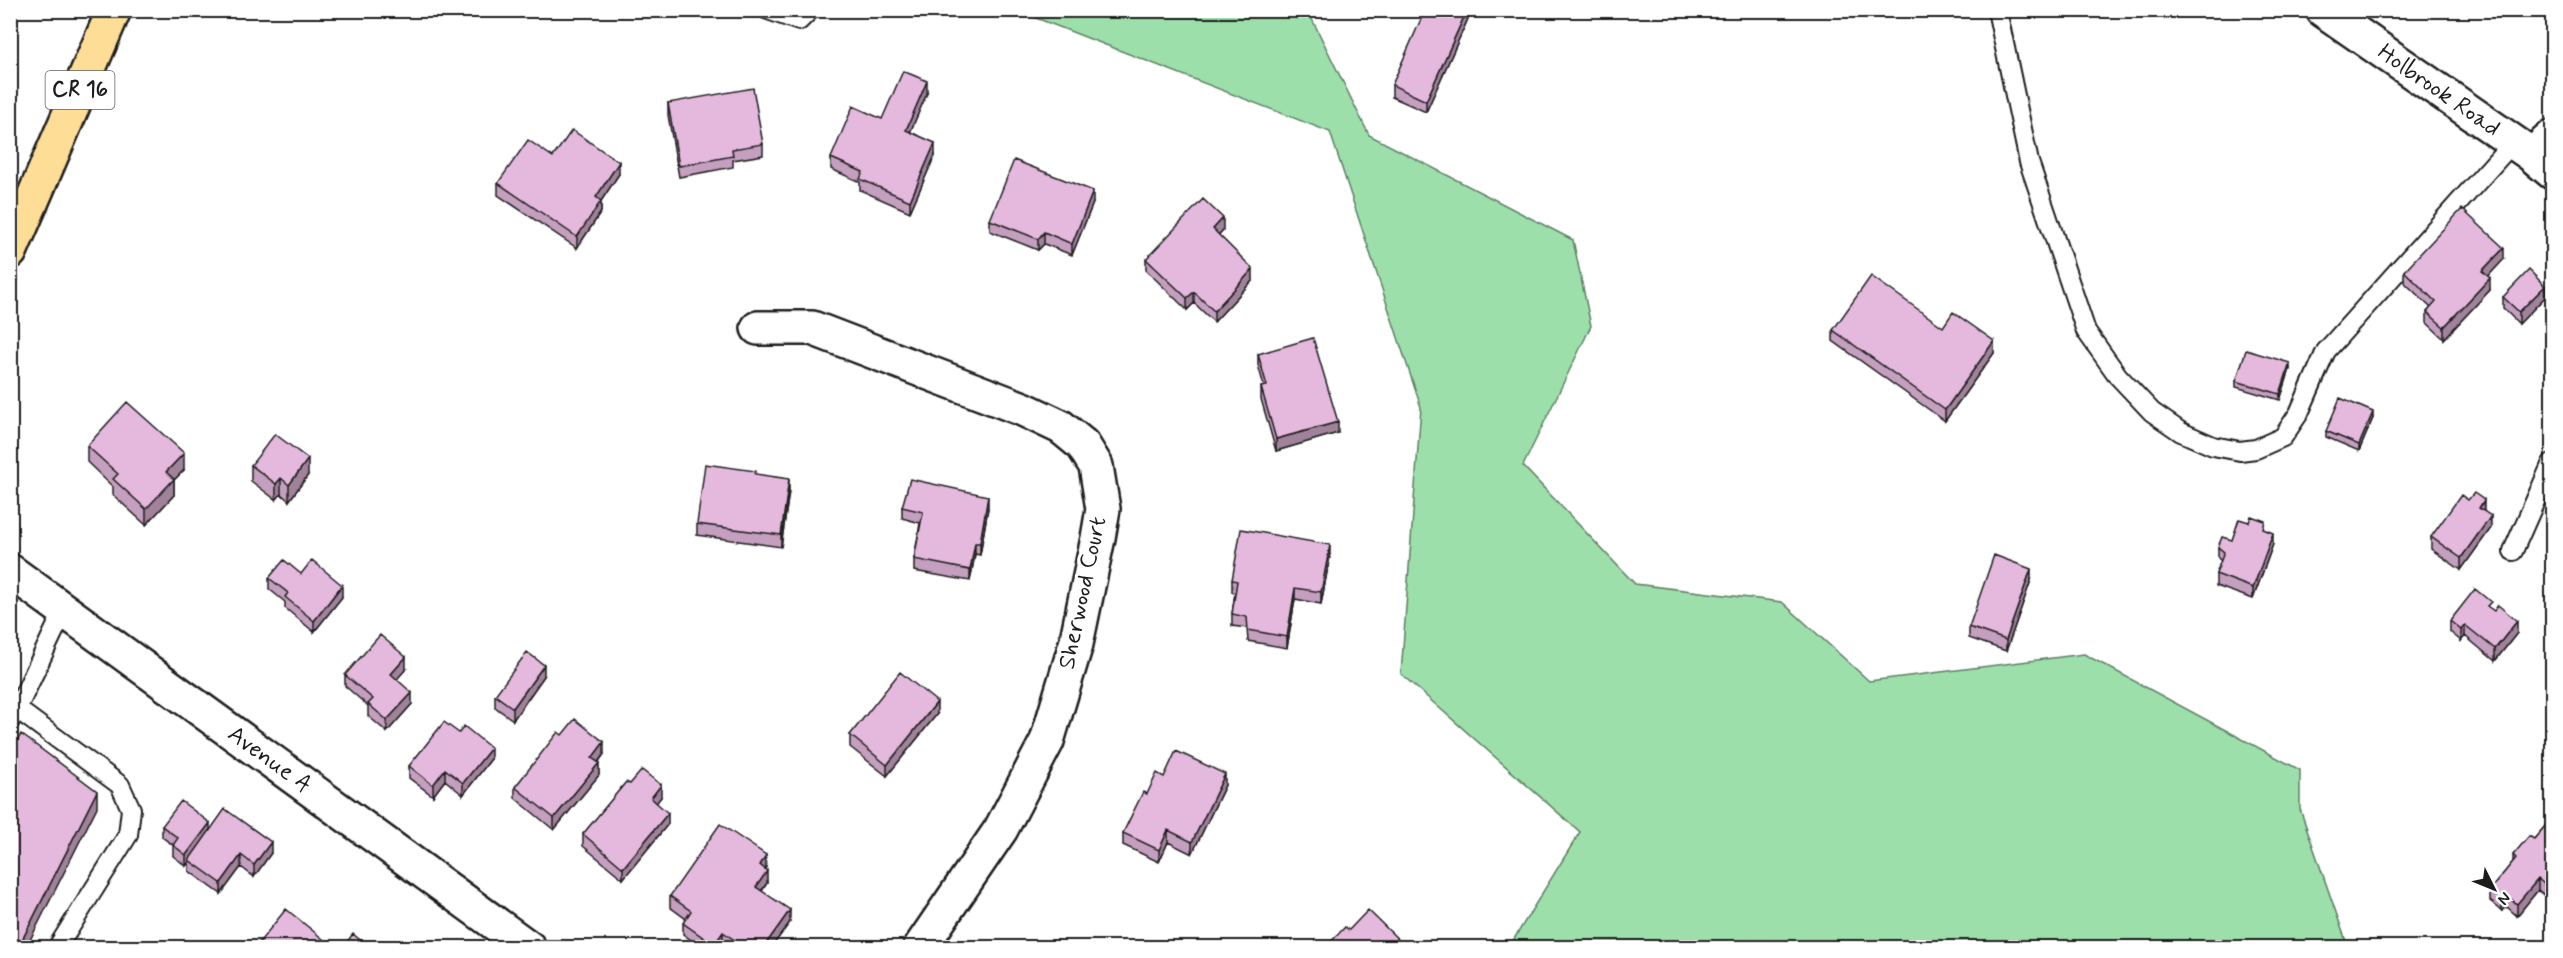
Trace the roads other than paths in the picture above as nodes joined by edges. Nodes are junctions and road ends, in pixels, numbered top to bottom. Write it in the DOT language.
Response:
graph roads {
  1 [pos="114,10"];
  2 [pos="768,10"];
  3 [pos="810,10"];
  4 [pos="1997,10"];
  5 [pos="2323,10"];
  6 [pos="2537,151"];
  7 [pos="10,252"];
  8 [pos="758,328"];
  9 [pos="2553,464"];
  10 [pos="2513,550"];
  11 [pos="10,571"];
  12 [pos="64,610"];
  13 [pos="14,715"];
  14 [pos="57,948"];
  15 [pos="529,948"];
  16 [pos="920,948"];
  1 -- 7 [label="main road, CR 16"];
  2 -- 3 [label="lane"];
  4 -- 6 [label="lane"];
  5 -- 6 [label="street, Holbrook Road"];
  8 -- 16 [label="street, Sherwood Court"];
  9 -- 10 [label="lane"];
  11 -- 12 [label="street, Avenue A"];
  12 -- 13 [label="lane"];
  12 -- 15 [label="street, Avenue A"];
  13 -- 14 [label="lane"];
}
